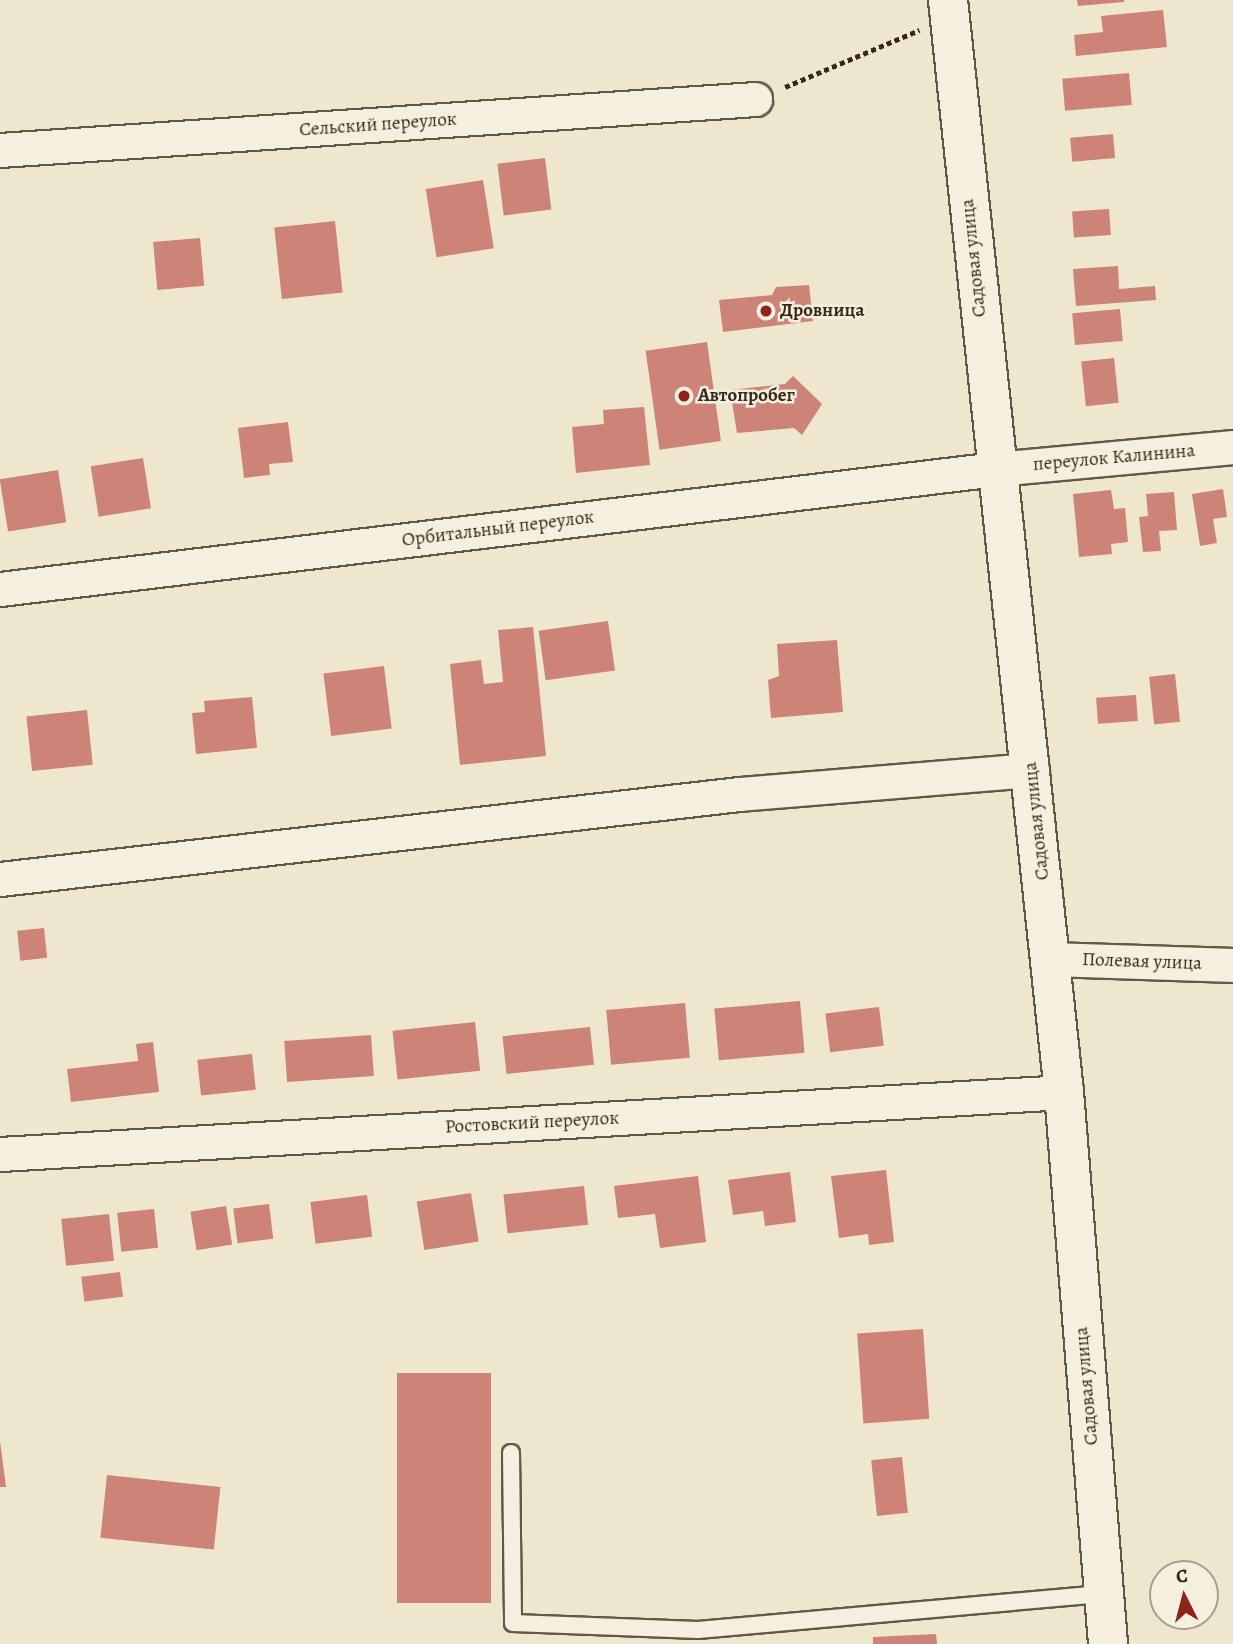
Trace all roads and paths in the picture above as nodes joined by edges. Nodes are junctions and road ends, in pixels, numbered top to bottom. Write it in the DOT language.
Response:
graph roads {
  1 [pos="949,8"];
  2 [pos="755,99"];
  3 [pos="0,150"];
  4 [pos="1233,447"];
  5 [pos="996,469"];
  6 [pos="0,589"];
  7 [pos="1032,770"];
  8 [pos="0,879"];
  9 [pos="1051,959"];
  10 [pos="1233,965"];
  11 [pos="1064,1092"];
  12 [pos="0,1154"];
  13 [pos="511,1452"];
  14 [pos="1104,1594"];
  15 [pos="1108,1644"];
  1 -- 2 [label="path"];
  1 -- 5 [label="main road, Садовая улица"];
  2 -- 3 [label="street, Сельский переулок"];
  4 -- 5 [label="street, переулок Калинина"];
  5 -- 6 [label="street, Орбитальный переулок"];
  5 -- 7 [label="main road, Садовая улица"];
  7 -- 8 [label="street"];
  7 -- 9 [label="main road, Садовая улица"];
  9 -- 10 [label="street, Полевая улица"];
  9 -- 11 [label="main road, Садовая улица"];
  11 -- 12 [label="street, Ростовский переулок"];
  11 -- 14 [label="main road, Садовая улица"];
  13 -- 14 [label="lane"];
  14 -- 15 [label="main road, Садовая улица"];
}
